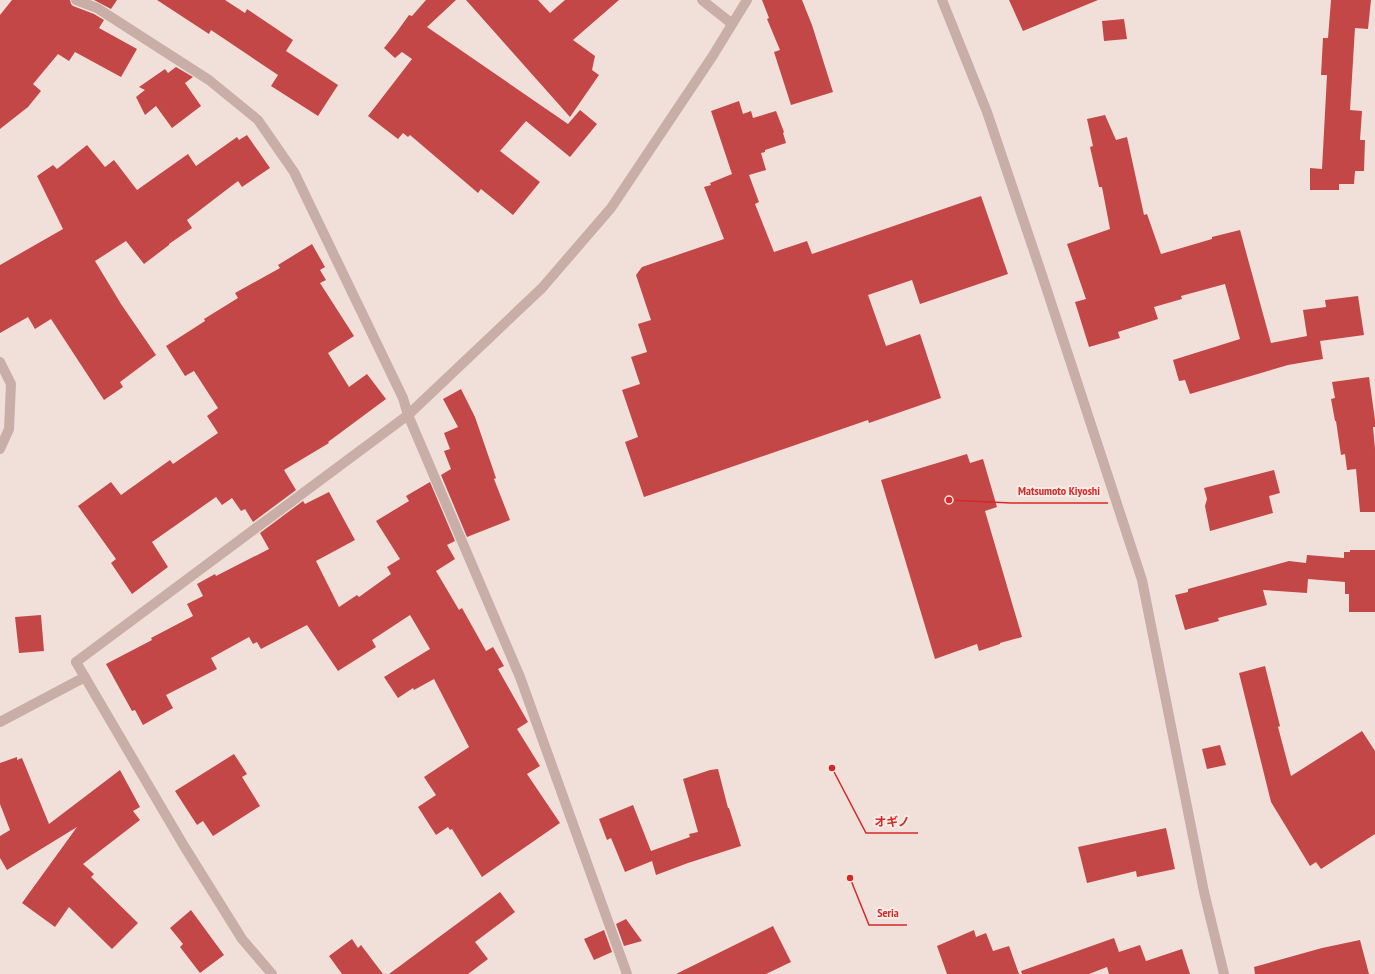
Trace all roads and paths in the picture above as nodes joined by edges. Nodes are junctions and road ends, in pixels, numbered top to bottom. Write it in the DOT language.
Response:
graph roads {
  1 [pos="76,0"];
  2 [pos="702,0"];
  3 [pos="747,0"];
  4 [pos="942,0"];
  5 [pos="732,23"];
  6 [pos="0,362"];
  7 [pos="408,415"];
  8 [pos="0,449"];
  9 [pos="85,677"];
  10 [pos="0,722"];
  11 [pos="272,974"];
  12 [pos="627,974"];
  13 [pos="1224,974"];
  1 -- 7 [label="street"];
  2 -- 5 [label="street"];
  3 -- 5 [label="street"];
  4 -- 13 [label="street"];
  5 -- 7 [label="street"];
  6 -- 8 [label="street"];
  7 -- 9 [label="street"];
  7 -- 12 [label="street"];
  9 -- 10 [label="street"];
  9 -- 11 [label="street"];
}
